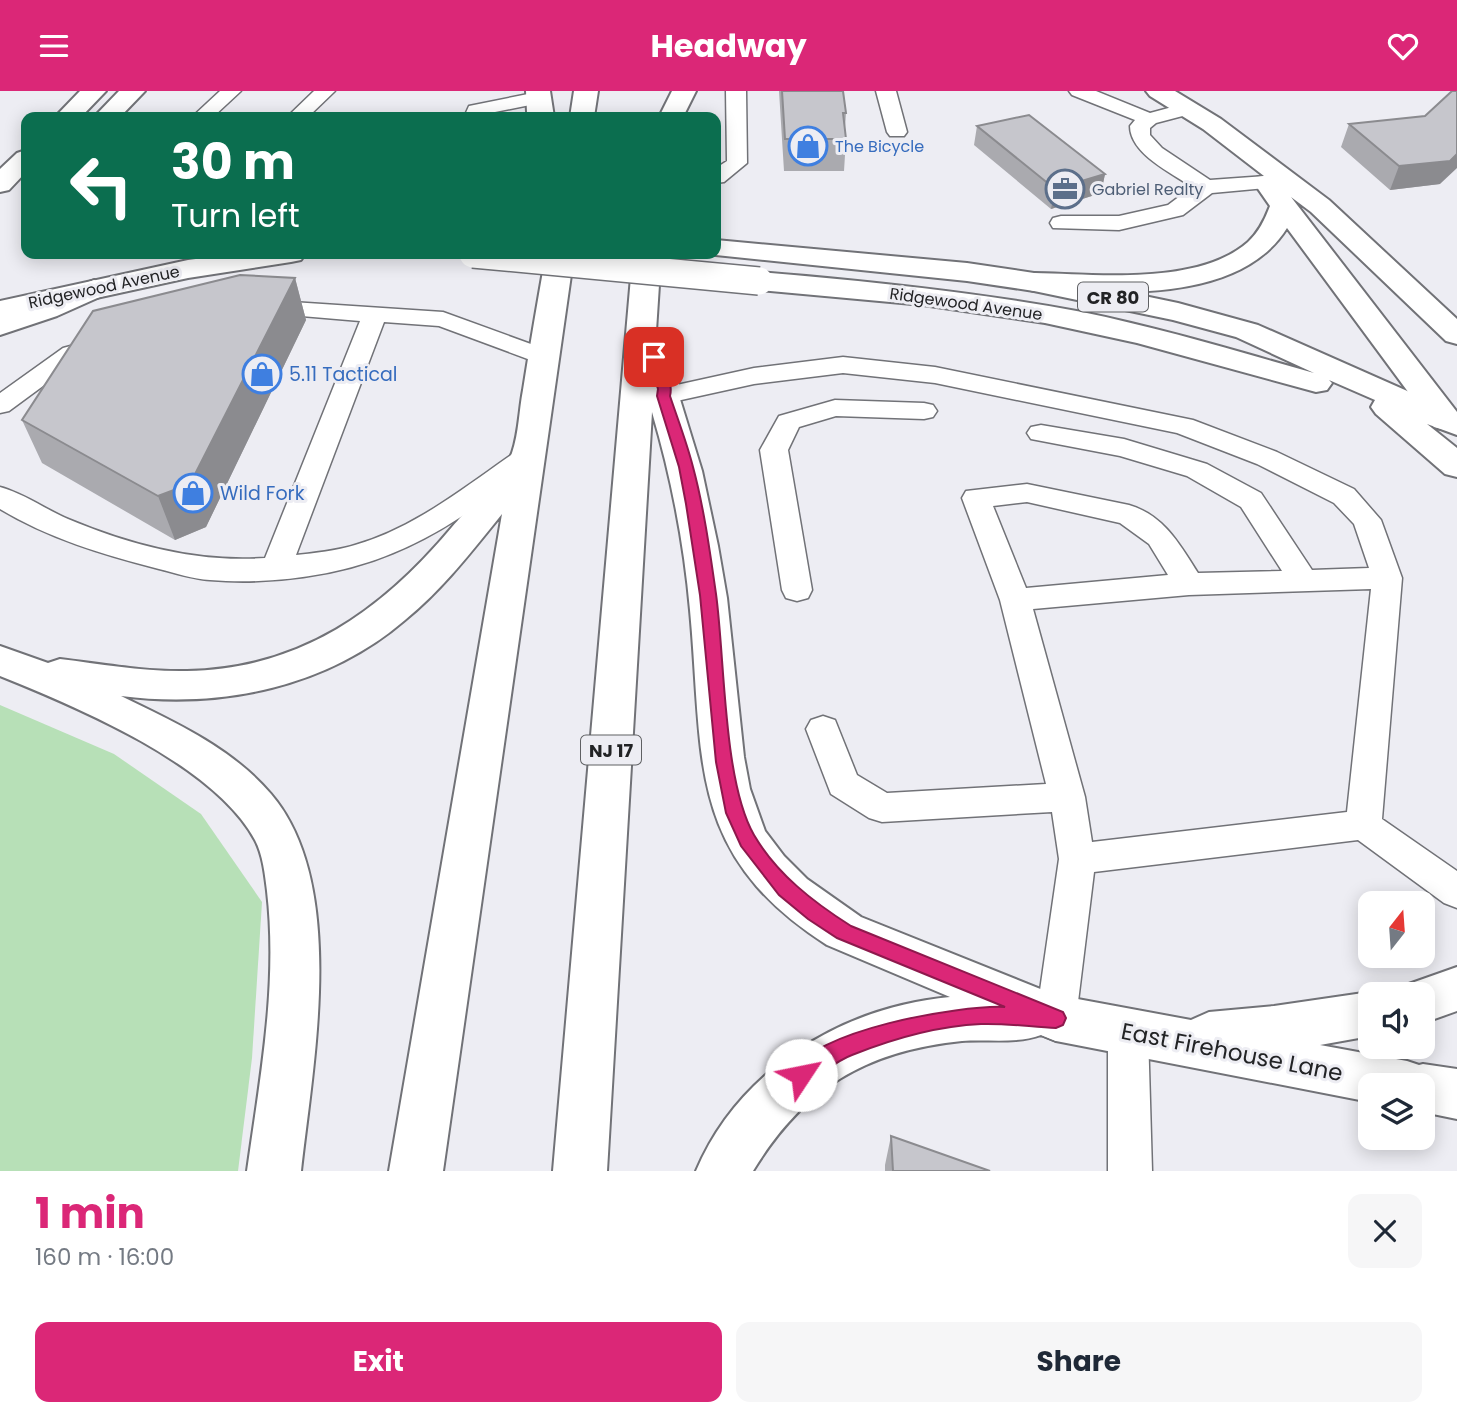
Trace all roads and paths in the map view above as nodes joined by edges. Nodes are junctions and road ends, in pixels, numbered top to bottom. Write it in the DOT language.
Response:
graph roads {
  1 [pos="94,91"];
  2 [pos="133,91"];
  3 [pos="232,91"];
  4 [pos="325,91"];
  5 [pos="586,91"];
  6 [pos="659,91"];
  7 [pos="684,91"];
  8 [pos="736,91"];
  9 [pos="886,91"];
  10 [pos="1079,91"];
  11 [pos="1158,91"];
  12 [pos="539,102"];
  13 [pos="1187,109"];
  14 [pos="72,112"];
  15 [pos="111,112"];
  16 [pos="208,112"];
  17 [pos="302,112"];
  18 [pos="475,112"];
  19 [pos="583,112"];
  20 [pos="657,112"];
  21 [pos="674,112"];
  22 [pos="1149,119"];
  23 [pos="897,132"];
  24 [pos="1248,151"];
  25 [pos="21,163"];
  26 [pos="721,174"];
  27 [pos="1266,182"];
  28 [pos="0,184"];
  29 [pos="1206,187"];
  30 [pos="1284,205"];
  31 [pos="1061,223"];
  32 [pos="721,250"];
  33 [pos="135,259"];
  34 [pos="250,259"];
  35 [pos="559,259"];
  36 [pos="592,259"];
  37 [pos="647,259"];
  38 [pos="759,266"];
  39 [pos="1034,282"];
  40 [pos="94,289"];
  41 [pos="0,292"];
  42 [pos="0,310"];
  43 [pos="240,310"];
  44 [pos="375,314"];
  45 [pos="0,325"];
  46 [pos="641,328"];
  47 [pos="1457,335"];
  48 [pos="123,340"];
  49 [pos="544,357"];
  50 [pos="663,396"];
  51 [pos="1380,401"];
  52 [pos="0,405"];
  53 [pos="924,411"];
  54 [pos="1452,422"];
  55 [pos="1041,433"];
  56 [pos="529,456"];
  57 [pos="1457,466"];
  58 [pos="0,496"];
  59 [pos="277,566"];
  60 [pos="1387,577"];
  61 [pos="1303,580"];
  62 [pos="1189,584"];
  63 [pos="797,590"];
  64 [pos="1015,600"];
  65 [pos="17,666"];
  66 [pos="823,729"];
  67 [pos="1067,797"];
  68 [pos="1364,825"];
  69 [pos="1077,859"];
  70 [pos="1457,892"];
  71 [pos="1457,989"];
  72 [pos="1435,997"];
  73 [pos="1358,1016"];
  74 [pos="1056,1018"];
  75 [pos="1142,1035"];
  76 [pos="1358,1076"];
  77 [pos="1435,1090"];
  78 [pos="1457,1094"];
  79 [pos="274,1171"];
  80 [pos="416,1171"];
  81 [pos="580,1171"];
  82 [pos="723,1171"];
  83 [pos="1130,1171"];
  1 -- 14 [label="main road"];
  2 -- 15 [label="main road"];
  3 -- 16 [label="lane"];
  4 -- 17 [label="lane"];
  5 -- 19 [label="main road"];
  6 -- 20 [label="main road"];
  7 -- 21 [label="main road"];
  8 -- 26 [label="lane"];
  9 -- 23 [label="lane"];
  10 -- 22 [label="lane"];
  11 -- 13 [label="main road"];
  12 -- 18 [label="lane"];
  13 -- 22 [label="lane"];
  13 -- 24 [label="main road"];
  22 -- 29 [label="lane"];
  24 -- 27 [label="main road"];
  24 -- 47 [label="main road"];
  25 -- 28 [label="main road"];
  27 -- 29 [label="lane"];
  27 -- 30 [label="main road"];
  29 -- 31 [label="lane"];
  30 -- 39 [label="main road"];
  30 -- 54 [label="main road"];
  32 -- 38 [label="main road, Ridgewood Avenue / CR 80"];
  33 -- 41 [label="main road, Ridgewood Avenue"];
  34 -- 40 [label="main road, Ridgewood Avenue"];
  35 -- 49 [label="main road"];
  36 -- 38 [label="main road, Ridgewood Avenue / CR 80, bridge"];
  37 -- 46 [label="main road, NJ 17"];
  38 -- 39 [label="main road, Ridgewood Avenue / CR 80"];
  38 -- 51 [label="main road, Ridgewood Avenue / CR 80"];
  39 -- 54 [label="main road, Ridgewood Avenue / CR 80"];
  40 -- 42 [label="main road, Ridgewood Avenue"];
  40 -- 45 [label="main road"];
  43 -- 44 [label="lane"];
  44 -- 49 [label="lane"];
  44 -- 59 [label="lane"];
  46 -- 50 [label="main road"];
  46 -- 81 [label="main road, NJ 17"];
  48 -- 52 [label="lane"];
  49 -- 56 [label="main road"];
  50 -- 60 [label="lane"];
  50 -- 74 [label="main road"];
  51 -- 54 [label="main road, Ridgewood Avenue / CR 80"];
  51 -- 57 [label="main road"];
  53 -- 63 [label="lane"];
  55 -- 61 [label="lane"];
  56 -- 59 [label="lane"];
  56 -- 65 [label="main road"];
  56 -- 80 [label="main road"];
  58 -- 59 [label="lane"];
  60 -- 61 [label="lane"];
  60 -- 68 [label="lane"];
  61 -- 62 [label="lane"];
  62 -- 64 [label="lane"];
  62 -- 64 [label="lane"];
  64 -- 67 [label="lane"];
  65 -- 79 [label="main road"];
  66 -- 67 [label="lane"];
  67 -- 69 [label="lane"];
  68 -- 69 [label="lane"];
  68 -- 70 [label="lane"];
  69 -- 74 [label="lane"];
  71 -- 72 [label="main road"];
  73 -- 75 [label="main road"];
  74 -- 75 [label="main road, East Firehouse Lane"];
  74 -- 82 [label="main road"];
  75 -- 76 [label="main road, East Firehouse Lane"];
  75 -- 83 [label="lane"];
  77 -- 78 [label="main road"];
}
